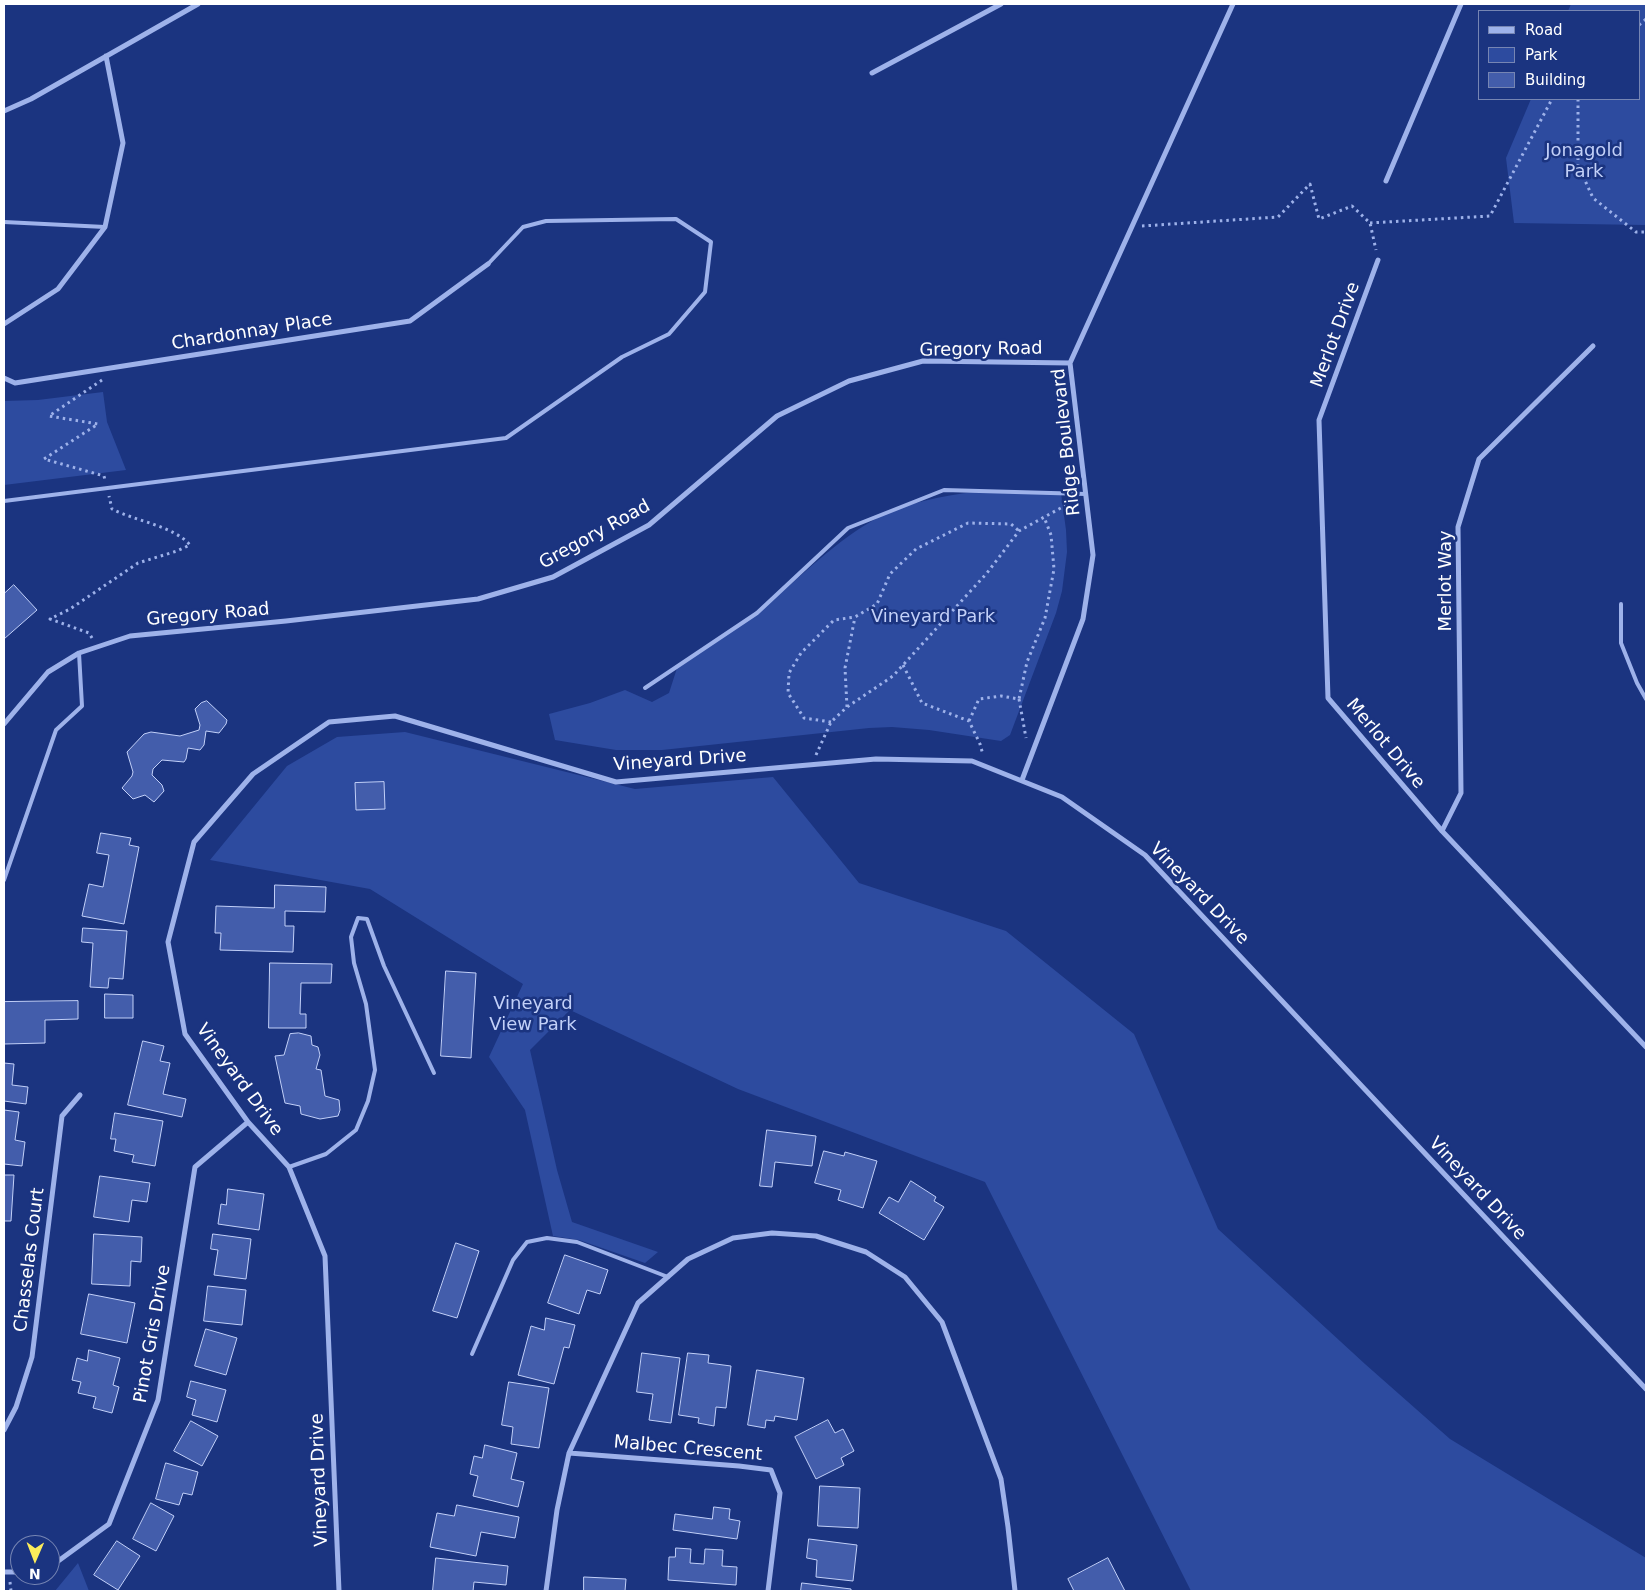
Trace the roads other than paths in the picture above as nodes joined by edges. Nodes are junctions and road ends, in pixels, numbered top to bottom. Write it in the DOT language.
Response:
graph roads {
  1 [pos="198,4"];
  2 [pos="1001,4"];
  3 [pos="1232,4"];
  4 [pos="1461,4"];
  5 [pos="106,56"];
  6 [pos="872,73"];
  7 [pos="4,111"];
  8 [pos="1386,180"];
  9 [pos="4,222"];
  10 [pos="105,227"];
  11 [pos="1378,260"];
  12 [pos="488,264"];
  13 [pos="4,324"];
  14 [pos="1593,346"];
  15 [pos="1070,363"];
  16 [pos="4,378"];
  17 [pos="1086,494"];
  18 [pos="4,502"];
  19 [pos="1621,604"];
  20 [pos="79,653"];
  21 [pos="645,688"];
  22 [pos="1646,699"];
  23 [pos="4,724"];
  24 [pos="1022,780"];
  25 [pos="1442,831"];
  26 [pos="4,880"];
  27 [pos="1646,1046"];
  28 [pos="434,1073"];
  29 [pos="80,1095"];
  30 [pos="248,1122"];
  31 [pos="289,1167"];
  32 [pos="668,1277"];
  33 [pos="472,1354"];
  34 [pos="1646,1388"];
  35 [pos="4,1430"];
  36 [pos="569,1453"];
  37 [pos="60,1560"];
  38 [pos="339,1591"];
  39 [pos="546,1591"];
  40 [pos="768,1591"];
  41 [pos="1015,1591"];
  1 -- 5 [label="street"];
  2 -- 6 [label="street"];
  3 -- 15 [label="street, Ridge Boulevard"];
  4 -- 8 [label="street"];
  5 -- 7 [label="street"];
  5 -- 10 [label="street"];
  9 -- 10 [label="lane"];
  10 -- 13 [label="street"];
  11 -- 25 [label="street, Merlot Drive"];
  12 -- 16 [label="street, Chardonnay Place"];
  12 -- 18 [label="lane"];
  14 -- 25 [label="street, Merlot Way"];
  15 -- 17 [label="street, Ridge Boulevard"];
  15 -- 20 [label="street, Gregory Road"];
  17 -- 21 [label="lane"];
  17 -- 24 [label="street, Ridge Boulevard"];
  19 -- 22 [label="lane"];
  20 -- 23 [label="street, Gregory Road"];
  20 -- 26 [label="lane"];
  24 -- 30 [label="street, Vineyard Drive"];
  24 -- 34 [label="street, Vineyard Drive"];
  25 -- 27 [label="street, Merlot Drive"];
  28 -- 31 [label="lane"];
  29 -- 35 [label="street, Chasselas Court"];
  30 -- 31 [label="street, Vineyard Drive"];
  30 -- 37 [label="street, Pinot Gris Drive"];
  31 -- 38 [label="street, Vineyard Drive"];
  32 -- 33 [label="lane"];
  32 -- 36 [label="street"];
  32 -- 41 [label="street"];
  36 -- 39 [label="street"];
  36 -- 40 [label="street, Malbec Crescent"];
}
